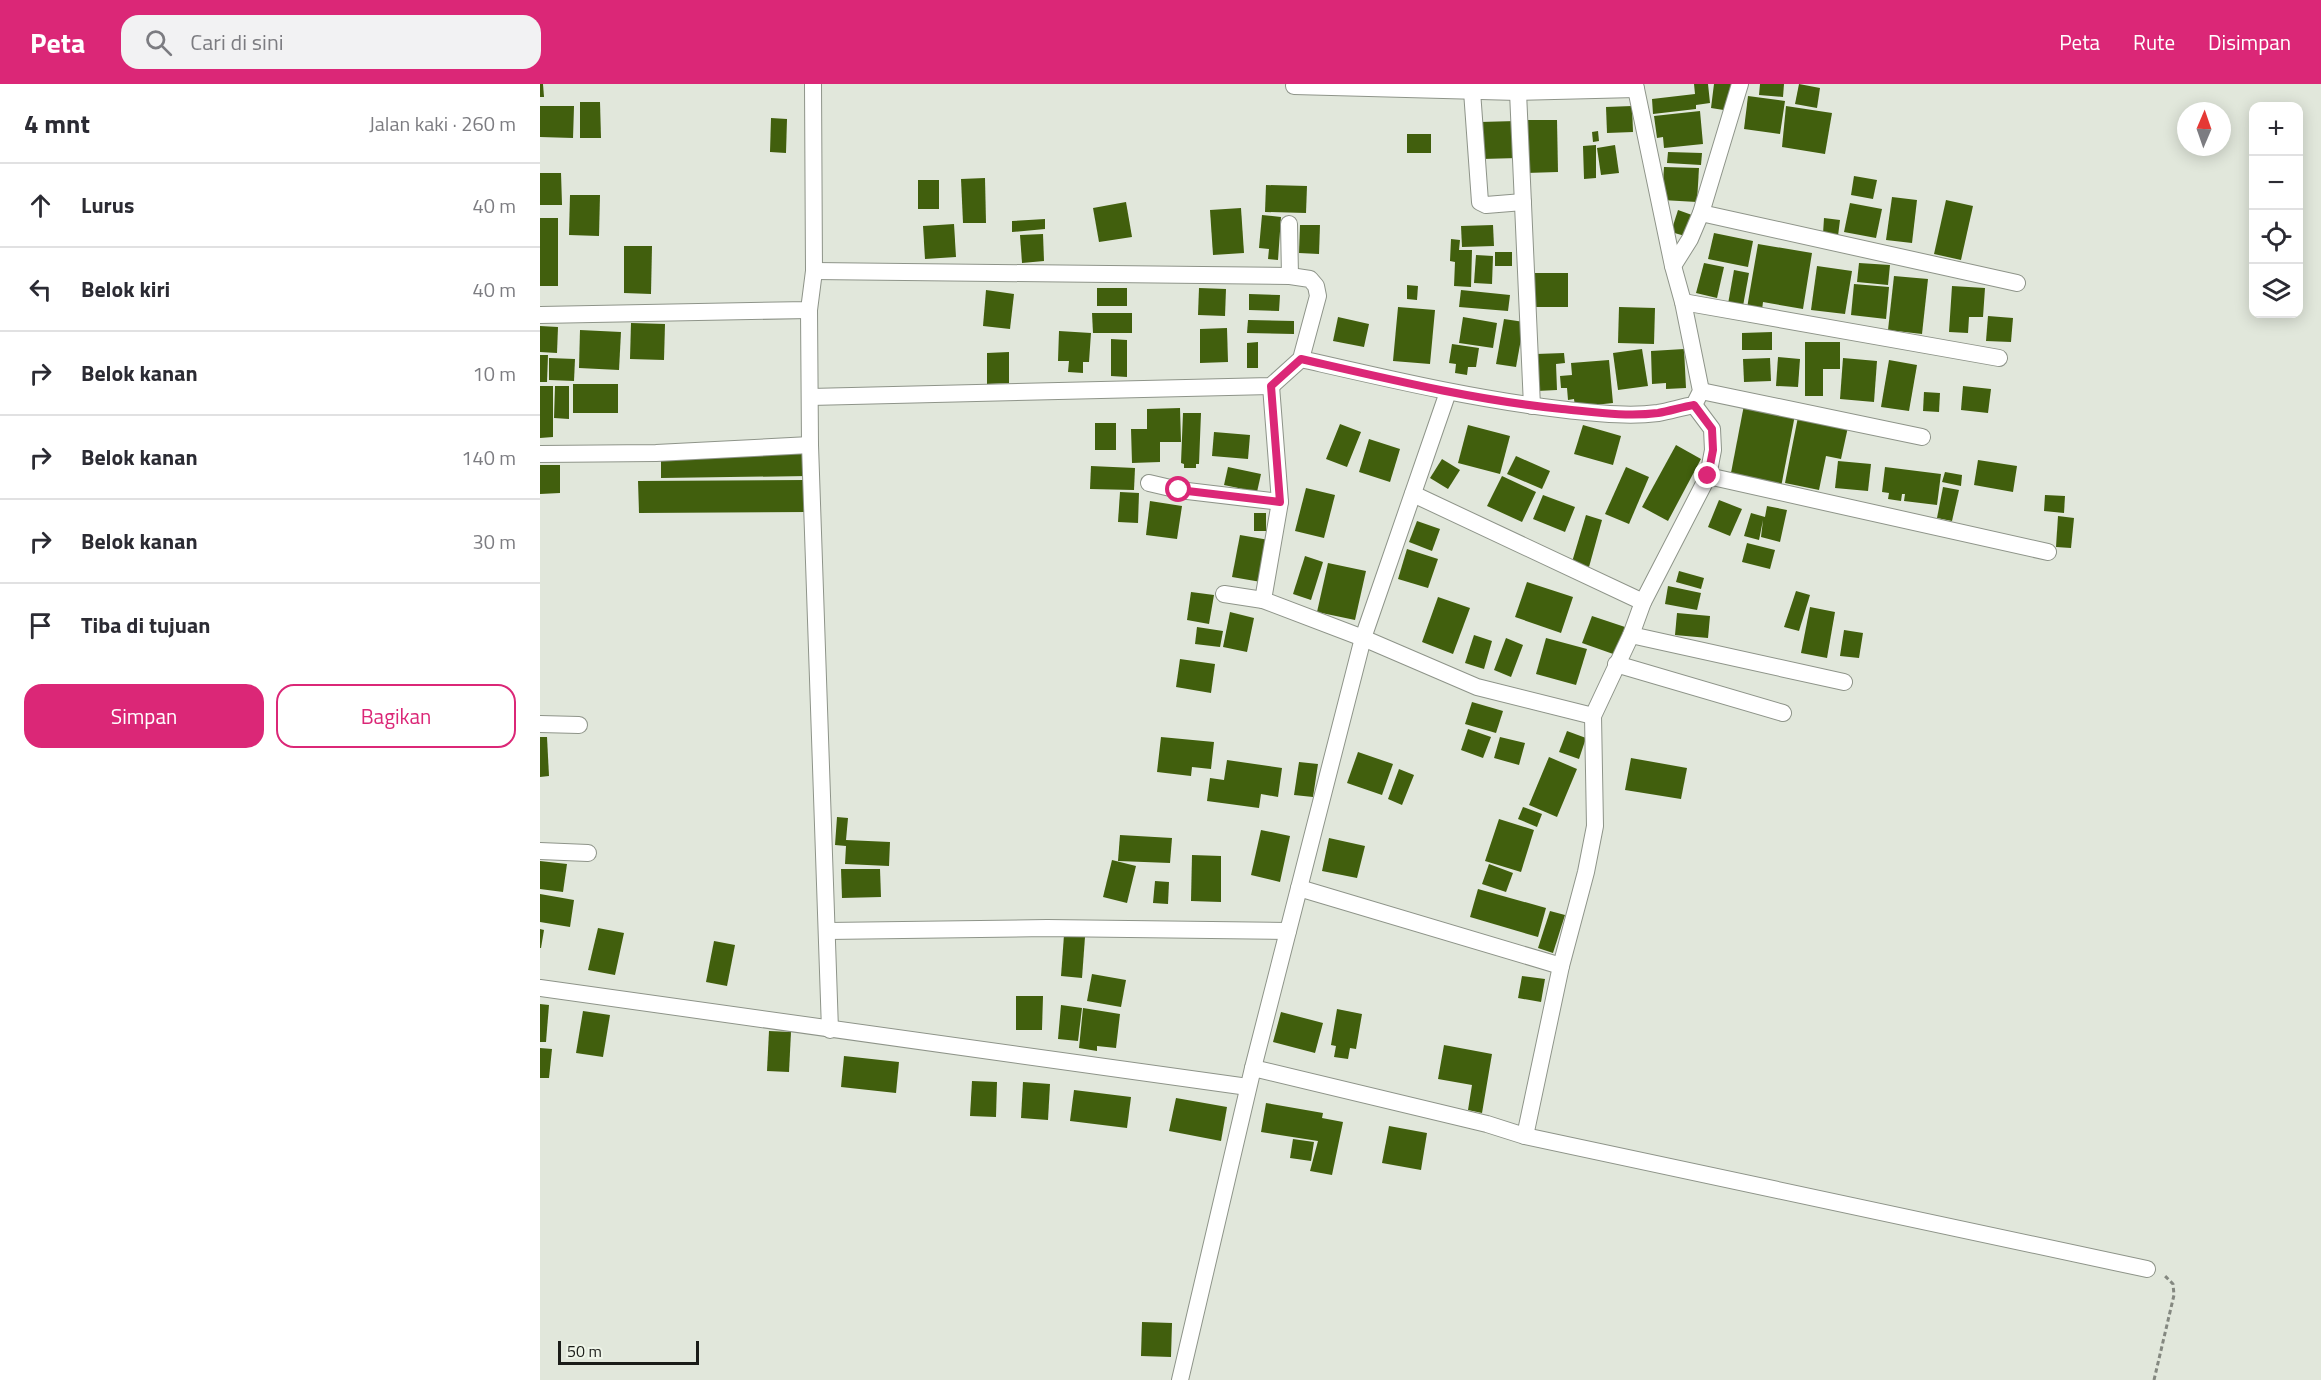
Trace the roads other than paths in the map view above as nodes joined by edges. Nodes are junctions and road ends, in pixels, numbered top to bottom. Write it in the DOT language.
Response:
graph roads {
  1 [pos="813,84"];
  2 [pos="1740,84"];
  3 [pos="1294,86"];
  4 [pos="1635,87"];
  5 [pos="1472,91"];
  6 [pos="1518,92"];
  7 [pos="1523,202"];
  8 [pos="1701,213"];
  9 [pos="1289,224"];
  10 [pos="1673,266"];
  11 [pos="814,271"];
  12 [pos="1290,276"];
  13 [pos="2017,283"];
  14 [pos="1683,302"];
  15 [pos="809,310"];
  16 [pos="540,315"];
  17 [pos="1999,358"];
  18 [pos="1301,359"];
  19 [pos="1271,386"];
  20 [pos="1448,392"];
  21 [pos="810,397"];
  22 [pos="1697,398"];
  23 [pos="1532,406"];
  24 [pos="1922,437"];
  25 [pos="810,446"];
  26 [pos="540,454"];
  27 [pos="1708,476"];
  28 [pos="1149,483"];
  29 [pos="1413,494"];
  30 [pos="1280,502"];
  31 [pos="2048,552"];
  32 [pos="1224,594"];
  33 [pos="1263,600"];
  34 [pos="1643,602"];
  35 [pos="1631,634"];
  36 [pos="1363,638"];
  37 [pos="1616,664"];
  38 [pos="1844,682"];
  39 [pos="1783,713"];
  40 [pos="1593,716"];
  41 [pos="540,724"];
  42 [pos="579,725"];
  43 [pos="540,851"];
  44 [pos="588,853"];
  45 [pos="1299,888"];
  46 [pos="827,931"];
  47 [pos="1288,931"];
  48 [pos="1561,966"];
  49 [pos="540,988"];
  50 [pos="830,1030"];
  51 [pos="1253,1068"];
  52 [pos="1248,1087"];
  53 [pos="1525,1136"];
  54 [pos="2147,1269"];
  55 [pos="1180,1380"];
  1 -- 11 [label="street"];
  2 -- 8 [label="street"];
  3 -- 5 [label="street"];
  4 -- 6 [label="street"];
  4 -- 10 [label="street"];
  5 -- 6 [label="street"];
  5 -- 7 [label="street"];
  6 -- 7 [label="street"];
  7 -- 23 [label="street"];
  8 -- 10 [label="street"];
  8 -- 13 [label="street"];
  9 -- 12 [label="street"];
  10 -- 14 [label="street"];
  11 -- 12 [label="street"];
  11 -- 15 [label="street"];
  12 -- 18 [label="street"];
  14 -- 17 [label="street"];
  14 -- 22 [label="street"];
  15 -- 16 [label="street"];
  15 -- 21 [label="street"];
  18 -- 19 [label="street"];
  18 -- 20 [label="street"];
  19 -- 21 [label="street"];
  19 -- 30 [label="street"];
  20 -- 23 [label="street"];
  20 -- 29 [label="street"];
  21 -- 25 [label="street"];
  22 -- 23 [label="street"];
  22 -- 24 [label="street"];
  22 -- 27 [label="street"];
  25 -- 26 [label="street"];
  25 -- 46 [label="street"];
  27 -- 31 [label="street"];
  27 -- 34 [label="street"];
  28 -- 30 [label="street"];
  29 -- 34 [label="street"];
  29 -- 36 [label="street"];
  30 -- 33 [label="street"];
  32 -- 33 [label="street"];
  33 -- 36 [label="street"];
  34 -- 35 [label="street"];
  35 -- 37 [label="street"];
  35 -- 38 [label="street"];
  36 -- 40 [label="street"];
  36 -- 45 [label="street"];
  37 -- 39 [label="street"];
  37 -- 40 [label="street"];
  40 -- 48 [label="street"];
  41 -- 42 [label="street"];
  43 -- 44 [label="street"];
  45 -- 47 [label="street"];
  45 -- 48 [label="street"];
  46 -- 47 [label="street"];
  46 -- 50 [label="street"];
  47 -- 51 [label="street"];
  48 -- 53 [label="street"];
  49 -- 50 [label="street"];
  50 -- 52 [label="street"];
  51 -- 52 [label="street"];
  51 -- 53 [label="street"];
  52 -- 55 [label="street"];
  53 -- 54 [label="street"];
}
